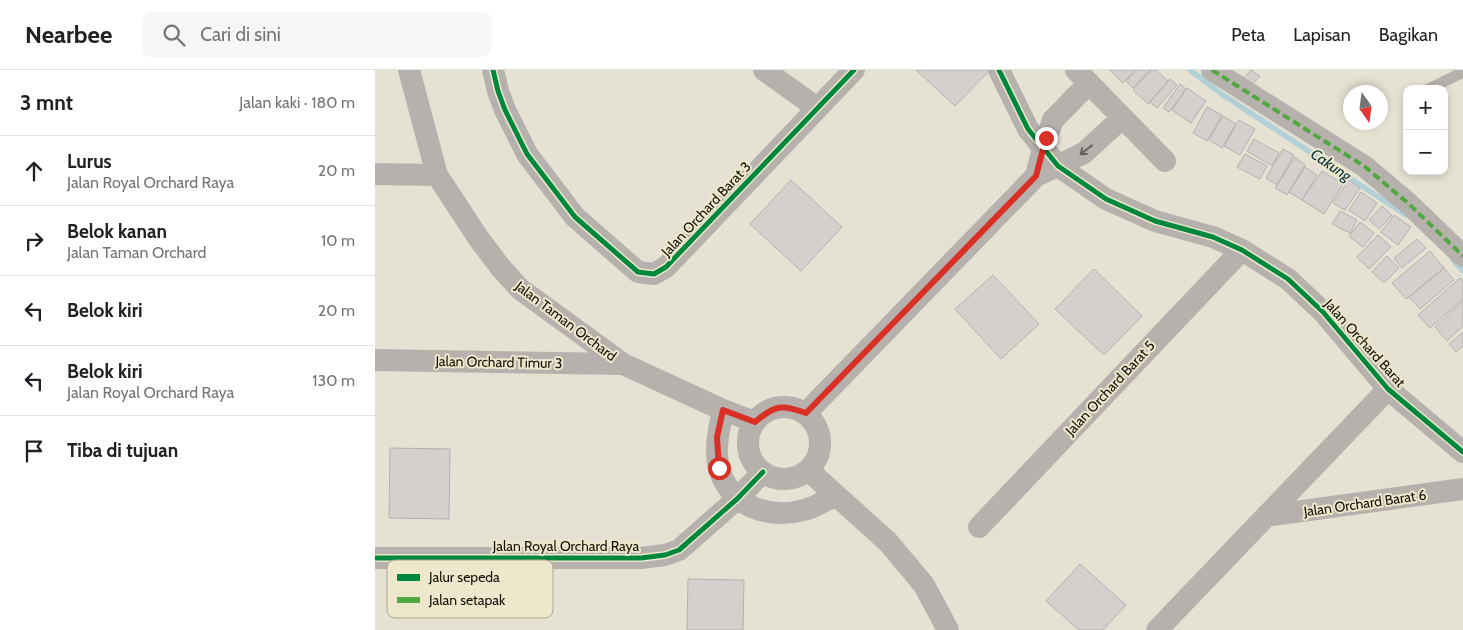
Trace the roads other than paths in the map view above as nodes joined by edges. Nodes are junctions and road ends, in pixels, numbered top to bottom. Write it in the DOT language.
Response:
graph roads {
  1 [pos="409,70"];
  2 [pos="493,70"];
  3 [pos="764,70"];
  4 [pos="854,70"];
  5 [pos="999,70"];
  6 [pos="1212,70"];
  7 [pos="1463,72"];
  8 [pos="1083,77"];
  9 [pos="1437,85"];
  10 [pos="817,108"];
  11 [pos="1122,118"];
  12 [pos="1043,148"];
  13 [pos="1165,161"];
  14 [pos="1058,166"];
  15 [pos="375,174"];
  16 [pos="437,175"];
  17 [pos="1036,176"];
  18 [pos="1242,250"];
  19 [pos="1463,256"];
  20 [pos="375,360"];
  21 [pos="623,364"];
  22 [pos="1388,389"];
  23 [pos="723,410"];
  24 [pos="806,413"];
  25 [pos="755,422"];
  26 [pos="1463,452"];
  27 [pos="808,470"];
  28 [pos="763,472"];
  29 [pos="1463,489"];
  30 [pos="835,496"];
  31 [pos="737,499"];
  32 [pos="1266,516"];
  33 [pos="979,527"];
  34 [pos="375,558"];
  35 [pos="948,630"];
  36 [pos="1157,630"];
  1 -- 16 [label="street, Jalan Taman Orchard"];
  2 -- 10 [label="street, Jalan Orchard Barat 3"];
  3 -- 10 [label="street"];
  4 -- 10 [label="street, Jalan Orchard Barat 3"];
  5 -- 12 [label="street"];
  6 -- 19 [label="street"];
  7 -- 9 [label="lane"];
  8 -- 11 [label="street"];
  8 -- 12 [label="street"];
  11 -- 13 [label="street"];
  11 -- 14 [label="street, one-way"];
  12 -- 14 [label="street"];
  12 -- 17 [label="street"];
  14 -- 17 [label="street"];
  14 -- 18 [label="street, Jalan Orchard Barat"];
  15 -- 16 [label="street"];
  16 -- 21 [label="street, Jalan Taman Orchard"];
  17 -- 24 [label="street"];
  18 -- 22 [label="street, Jalan Orchard Barat"];
  18 -- 33 [label="street, Jalan Orchard Barat 5"];
  20 -- 21 [label="street, Jalan Orchard Timur 3"];
  21 -- 23 [label="street, Jalan Taman Orchard"];
  22 -- 26 [label="street, Jalan Orchard Barat"];
  22 -- 32 [label="street, Jalan Orchard Barat 6"];
  23 -- 25 [label="street, Jalan Taman Orchard"];
  23 -- 31 [label="street"];
  24 -- 25 [label="street"];
  24 -- 27 [label="street"];
  25 -- 28 [label="street"];
  27 -- 28 [label="street"];
  27 -- 30 [label="street"];
  28 -- 31 [label="street, Jalan Royal Orchard Raya"];
  29 -- 32 [label="street, Jalan Orchard Barat 6"];
  30 -- 31 [label="street"];
  30 -- 35 [label="street"];
  31 -- 34 [label="street, Jalan Royal Orchard Raya"];
  32 -- 36 [label="street, Jalan Orchard Barat 6"];
}
